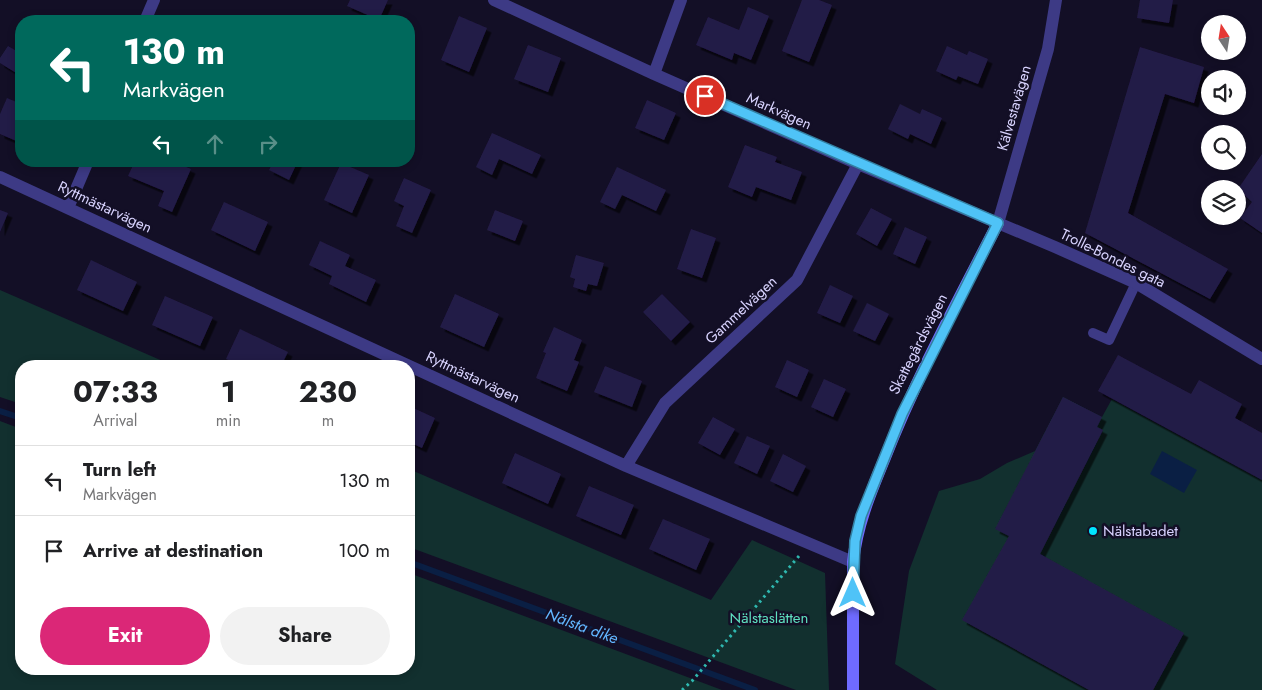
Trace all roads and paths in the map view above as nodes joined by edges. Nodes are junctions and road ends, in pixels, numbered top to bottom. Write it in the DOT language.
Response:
graph roads {
  1 [pos="154,0"];
  2 [pos="494,0"];
  3 [pos="682,0"];
  4 [pos="1056,0"];
  5 [pos="148,15"];
  6 [pos="654,74"];
  7 [pos="858,164"];
  8 [pos="85,167"];
  9 [pos="0,177"];
  10 [pos="68,208"];
  11 [pos="998,223"];
  12 [pos="1136,283"];
  13 [pos="1092,333"];
  14 [pos="1262,359"];
  15 [pos="397,360"];
  16 [pos="415,368"];
  17 [pos="626,466"];
  18 [pos="809,544"];
  19 [pos="853,562"];
  20 [pos="682,690"];
  21 [pos="853,690"];
  1 -- 5 [label="street"];
  2 -- 6 [label="street, Markvägen"];
  3 -- 6 [label="street"];
  4 -- 11 [label="street, Kälvestavägen"];
  6 -- 7 [label="street, Markvägen"];
  7 -- 11 [label="street, Markvägen"];
  7 -- 17 [label="street, Gammelvägen"];
  8 -- 10 [label="street"];
  9 -- 10 [label="street, Ryttmästarvägen"];
  10 -- 15 [label="street, Ryttmästarvägen"];
  11 -- 12 [label="street, Trolle-Bondes gata"];
  11 -- 19 [label="street, Skattegårdsvägen"];
  12 -- 13 [label="lane"];
  12 -- 14 [label="street, Trolle-Bondes gata"];
  16 -- 17 [label="street, Ryttmästarvägen"];
  17 -- 18 [label="street, Ryttmästarvägen"];
  18 -- 19 [label="street, Ryttmästarvägen"];
  18 -- 20 [label="path"];
  19 -- 21 [label="street, Skattegårdsvägen"];
}
